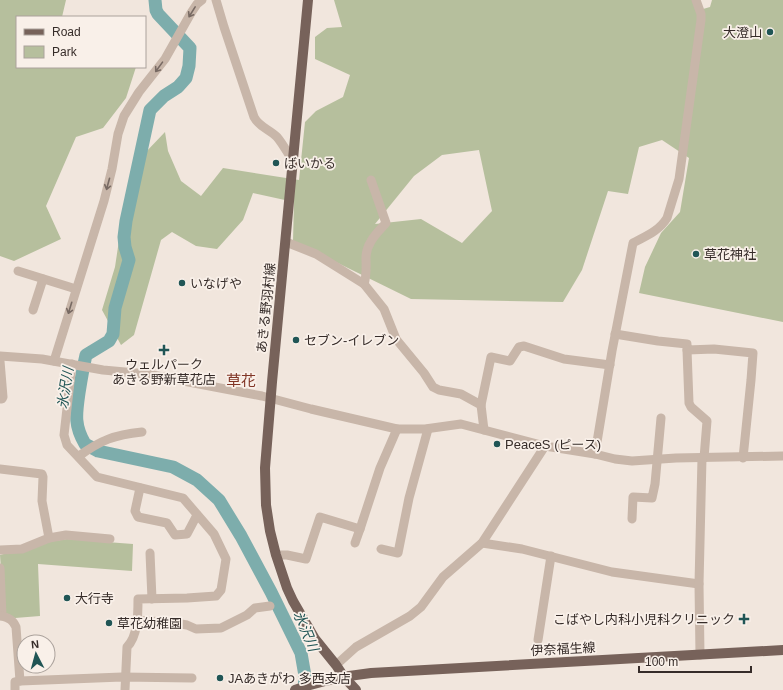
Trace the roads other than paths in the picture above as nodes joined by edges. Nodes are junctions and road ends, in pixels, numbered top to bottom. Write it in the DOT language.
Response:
graph roads {
  1 [pos="202,0"];
  2 [pos="216,0"];
  3 [pos="308,0"];
  4 [pos="696,0"];
  5 [pos="293,162"];
  6 [pos="371,180"];
  7 [pos="286,242"];
  8 [pos="18,271"];
  9 [pos="43,279"];
  10 [pos="364,284"];
  11 [pos="76,289"];
  12 [pos="33,310"];
  13 [pos="615,334"];
  14 [pos="687,350"];
  15 [pos="0,356"];
  16 [pos="0,361"];
  17 [pos="54,361"];
  18 [pos="75,365"];
  19 [pos="610,365"];
  20 [pos="271,398"];
  21 [pos="0,399"];
  22 [pos="481,405"];
  23 [pos="661,418"];
  24 [pos="397,429"];
  25 [pos="428,429"];
  26 [pos="484,430"];
  27 [pos="142,432"];
  28 [pos="545,446"];
  29 [pos="82,454"];
  30 [pos="595,454"];
  31 [pos="783,456"];
  32 [pos="703,458"];
  33 [pos="743,458"];
  34 [pos="657,460"];
  35 [pos="0,469"];
  36 [pos="140,488"];
  37 [pos="197,515"];
  38 [pos="632,519"];
  39 [pos="360,530"];
  40 [pos="49,538"];
  41 [pos="110,539"];
  42 [pos="355,543"];
  43 [pos="482,543"];
  44 [pos="381,549"];
  45 [pos="0,550"];
  46 [pos="150,553"];
  47 [pos="276,555"];
  48 [pos="551,556"];
  49 [pos="0,568"];
  50 [pos="699,584"];
  51 [pos="152,599"];
  52 [pos="270,606"];
  53 [pos="1,616"];
  54 [pos="136,620"];
  55 [pos="538,640"];
  56 [pos="783,650"];
  57 [pos="700,655"];
  58 [pos="336,665"];
  59 [pos="126,677"];
  60 [pos="344,677"];
  61 [pos="192,678"];
  62 [pos="55,680"];
  63 [pos="20,681"];
  64 [pos="303,688"];
  65 [pos="15,690"];
  66 [pos="56,690"];
  67 [pos="125,690"];
  68 [pos="356,690"];
  1 -- 11 [label="street, one-way"];
  2 -- 5 [label="street"];
  3 -- 5 [label="main road, あきる野羽村線"];
  4 -- 13 [label="street"];
  5 -- 7 [label="main road, あきる野羽村線"];
  6 -- 10 [label="street"];
  7 -- 10 [label="street"];
  7 -- 20 [label="main road, あきる野羽村線"];
  8 -- 9 [label="street"];
  9 -- 11 [label="street"];
  9 -- 12 [label="street"];
  10 -- 22 [label="street"];
  11 -- 17 [label="street, one-way"];
  13 -- 14 [label="street"];
  13 -- 19 [label="street"];
  14 -- 32 [label="street"];
  14 -- 33 [label="street"];
  15 -- 17 [label="street"];
  16 -- 21 [label="street"];
  17 -- 18 [label="street"];
  18 -- 20 [label="street"];
  18 -- 29 [label="street"];
  19 -- 22 [label="street"];
  19 -- 30 [label="street"];
  20 -- 24 [label="street"];
  20 -- 47 [label="main road, あきる野羽村線"];
  22 -- 26 [label="street"];
  23 -- 34 [label="street"];
  24 -- 25 [label="street"];
  24 -- 39 [label="street"];
  25 -- 26 [label="street"];
  25 -- 44 [label="street"];
  26 -- 28 [label="street"];
  27 -- 29 [label="street"];
  28 -- 30 [label="street"];
  28 -- 43 [label="street"];
  29 -- 36 [label="street"];
  30 -- 34 [label="street"];
  31 -- 33 [label="street"];
  32 -- 33 [label="street"];
  32 -- 34 [label="street"];
  32 -- 50 [label="street"];
  34 -- 38 [label="street"];
  35 -- 40 [label="street"];
  36 -- 37 [label="street"];
  36 -- 37 [label="street"];
  37 -- 51 [label="street"];
  39 -- 42 [label="street"];
  39 -- 47 [label="street"];
  40 -- 41 [label="street"];
  40 -- 45 [label="street"];
  43 -- 48 [label="street"];
  43 -- 58 [label="street"];
  46 -- 51 [label="street"];
  47 -- 58 [label="main road, あきる野羽村線"];
  48 -- 50 [label="street"];
  48 -- 55 [label="street"];
  49 -- 53 [label="street"];
  50 -- 57 [label="street"];
  51 -- 54 [label="street"];
  52 -- 54 [label="street"];
  53 -- 63 [label="street"];
  54 -- 59 [label="street"];
  56 -- 57 [label="main road, 伊奈福生線"];
  57 -- 60 [label="main road, 伊奈福生線"];
  58 -- 60 [label="main road, あきる野羽村線"];
  59 -- 61 [label="street"];
  59 -- 62 [label="street"];
  59 -- 67 [label="street"];
  60 -- 64 [label="main road, 伊奈福生線"];
  60 -- 68 [label="main road, あきる野羽村線"];
  62 -- 63 [label="street"];
  62 -- 66 [label="street"];
  63 -- 65 [label="street"];
}
